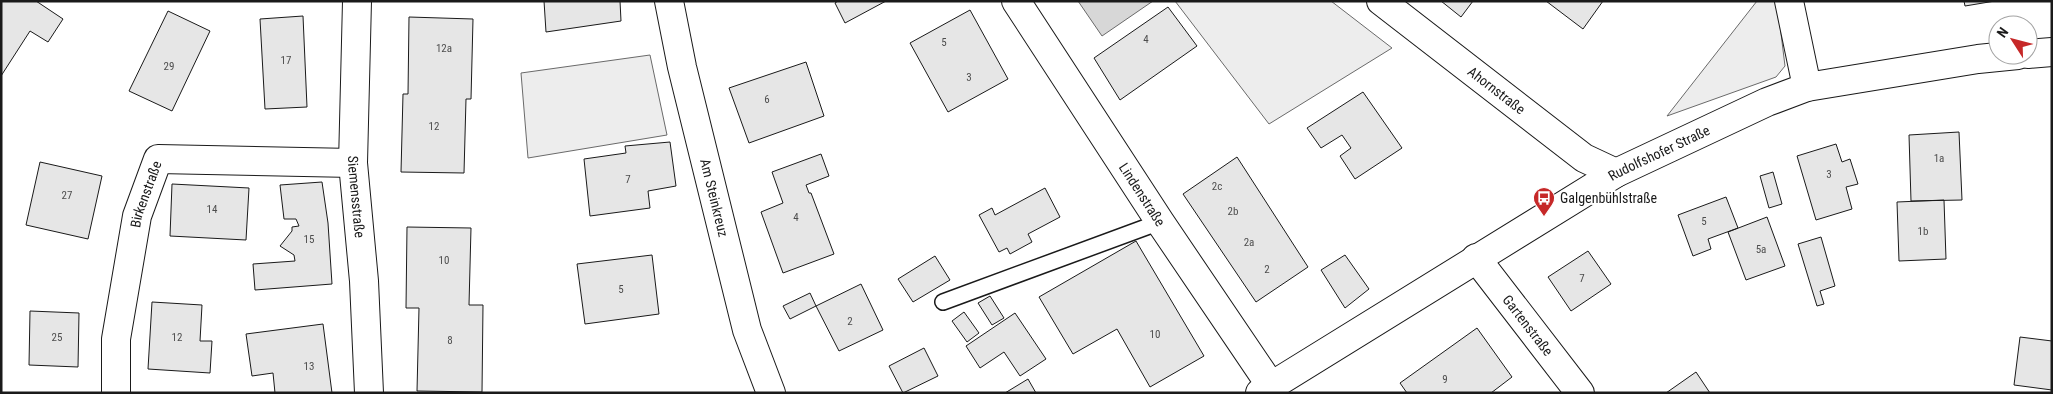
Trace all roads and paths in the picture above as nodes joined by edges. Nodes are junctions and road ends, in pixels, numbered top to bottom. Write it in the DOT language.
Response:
graph roads {
  1 [pos="357,1"];
  2 [pos="669,1"];
  3 [pos="1016,1"];
  4 [pos="1381,1"];
  5 [pos="1789,1"];
  6 [pos="2052,52"];
  7 [pos="2038,53"];
  8 [pos="1988,57"];
  9 [pos="1807,87"];
  10 [pos="354,163"];
  11 [pos="1616,173"];
  12 [pos="1160,222"];
  13 [pos="1476,258"];
  14 [pos="943,302"];
  15 [pos="1266,390"];
  16 [pos="116,393"];
  17 [pos="369,393"];
  18 [pos="771,393"];
  19 [pos="1580,393"];
  1 -- 10 [label="street, Siemensstraße"];
  2 -- 18 [label="street, Am Steinkreuz"];
  3 -- 12 [label="street, Lindenstraße"];
  4 -- 11 [label="street, Ahornstraße"];
  5 -- 9 [label="street"];
  6 -- 7 [label="street"];
  8 -- 9 [label="street, Rudolfshofer Straße"];
  9 -- 11 [label="street, Rudolfshofer Straße"];
  10 -- 16 [label="street, Birkenstraße"];
  10 -- 17 [label="street, Siemensstraße"];
  11 -- 13 [label="street, Rudolfshofer Straße"];
  12 -- 14 [label="lane"];
  12 -- 15 [label="street, Lindenstraße"];
  13 -- 15 [label="street, Rudolfshofer Straße"];
  13 -- 19 [label="street, Gartenstraße"];
}
